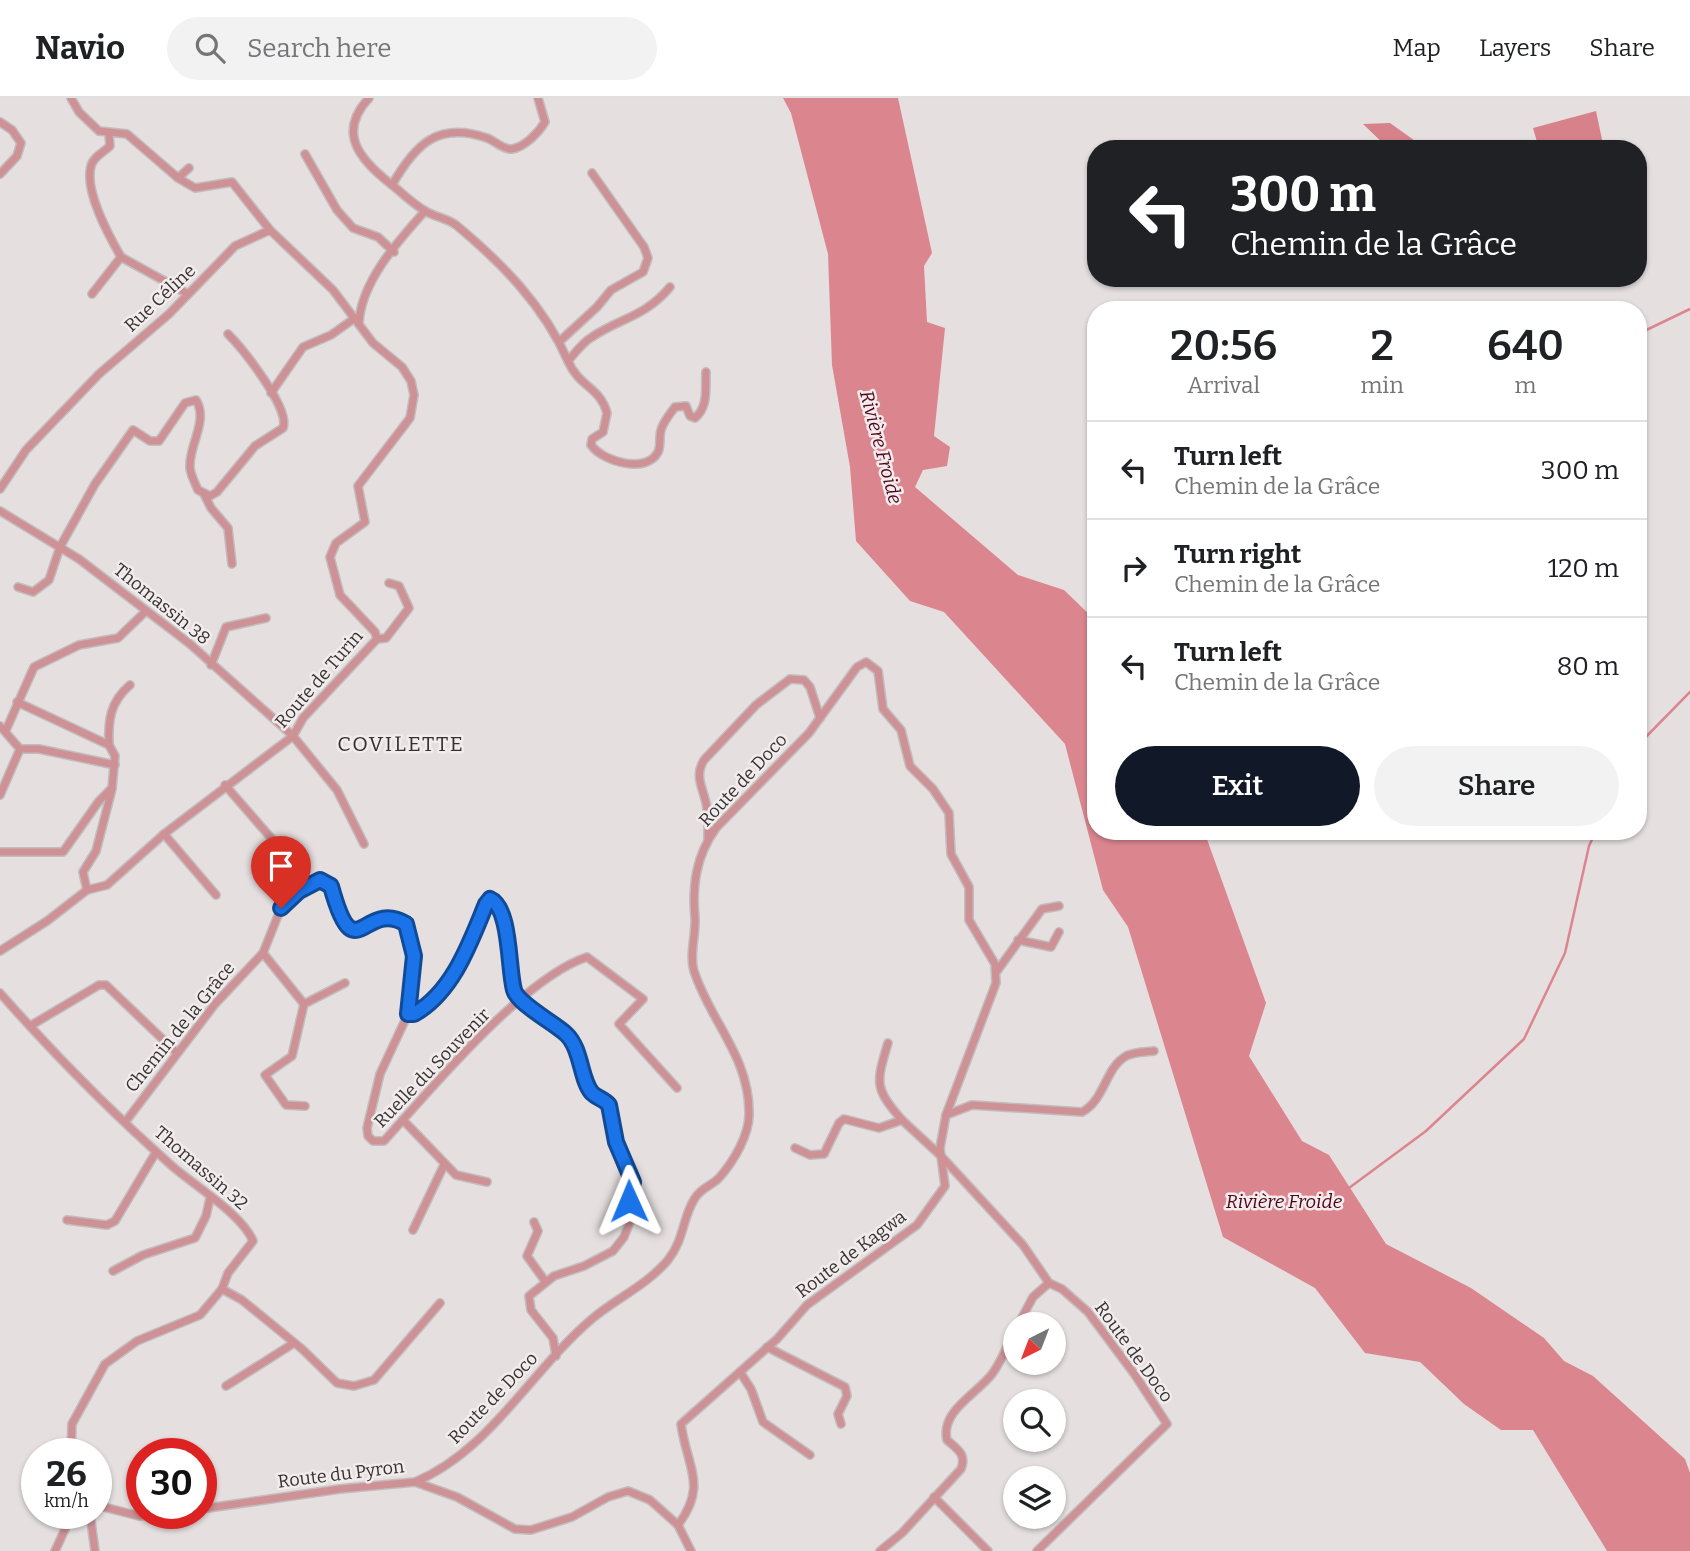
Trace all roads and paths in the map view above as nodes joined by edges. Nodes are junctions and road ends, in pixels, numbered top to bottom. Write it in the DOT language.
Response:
graph roads {
  1 [pos="71,98"];
  2 [pos="369,98"];
  3 [pos="538,98"];
  4 [pos="0,122"];
  5 [pos="108,135"];
  6 [pos="305,154"];
  7 [pos="189,168"];
  8 [pos="592,173"];
  9 [pos="0,174"];
  10 [pos="178,178"];
  11 [pos="392,185"];
  12 [pos="425,211"];
  13 [pos="270,230"];
  14 [pos="394,251"];
  15 [pos="121,257"];
  16 [pos="670,287"];
  17 [pos="188,293"];
  18 [pos="92,294"];
  19 [pos="355,318"];
  20 [pos="228,334"];
  21 [pos="560,341"];
  22 [pos="568,360"];
  23 [pos="706,372"];
  24 [pos="271,393"];
  25 [pos="0,489"];
  26 [pos="205,496"];
  27 [pos="0,511"];
  28 [pos="60,547"];
  29 [pos="232,564"];
  30 [pos="389,583"];
  31 [pos="18,587"];
  32 [pos="146,611"];
  33 [pos="266,618"];
  34 [pos="377,639"];
  35 [pos="211,665"];
  36 [pos="130,685"];
  37 [pos="17,702"];
  38 [pos="820,718"];
  39 [pos="3,728"];
  40 [pos="293,736"];
  41 [pos="109,745"];
  42 [pos="20,749"];
  43 [pos="115,765"];
  44 [pos="225,785"];
  45 [pos="112,788"];
  46 [pos="0,796"];
  47 [pos="164,834"];
  48 [pos="708,839"];
  49 [pos="364,844"];
  50 [pos="279,847"];
  51 [pos="0,852"];
  52 [pos="87,890"];
  53 [pos="216,895"];
  54 [pos="1059,906"];
  55 [pos="1059,932"];
  56 [pos="1018,940"];
  57 [pos="0,951"];
  58 [pos="263,953"];
  59 [pos="997,971"];
  60 [pos="345,983"];
  61 [pos="0,993"];
  62 [pos="518,1001"];
  63 [pos="304,1004"];
  64 [pos="408,1014"];
  65 [pos="30,1026"];
  66 [pos="888,1044"];
  67 [pos="1154,1051"];
  68 [pos="176,1052"];
  69 [pos="677,1088"];
  70 [pos="305,1106"];
  71 [pos="946,1115"];
  72 [pos="403,1120"];
  73 [pos="902,1120"];
  74 [pos="126,1121"];
  75 [pos="795,1148"];
  76 [pos="156,1152"];
  77 [pos="941,1156"];
  78 [pos="444,1165"];
  79 [pos="487,1182"];
  80 [pos="209,1198"];
  81 [pos="67,1220"];
  82 [pos="534,1222"];
  83 [pos="413,1230"];
  84 [pos="113,1271"];
  85 [pos="545,1281"];
  86 [pos="1049,1283"];
  87 [pos="222,1289"];
  88 [pos="440,1303"];
  89 [pos="1025,1312"];
  90 [pos="294,1343"];
  91 [pos="768,1347"];
  92 [pos="1003,1352"];
  93 [pos="556,1356"];
  94 [pos="740,1372"];
  95 [pos="226,1385"];
  96 [pos="841,1424"];
  97 [pos="72,1438"];
  98 [pos="810,1455"];
  99 [pos="415,1482"];
  100 [pos="934,1497"];
  101 [pos="217,1507"];
  102 [pos="678,1525"];
  103 [pos="65,1529"];
  104 [pos="92,1529"];
  105 [pos="55,1551"];
  106 [pos="95,1551"];
  107 [pos="691,1551"];
  108 [pos="880,1551"];
  109 [pos="988,1551"];
  110 [pos="1037,1551"];
  1 -- 5 [label="street"];
  2 -- 11 [label="street"];
  3 -- 11 [label="street"];
  4 -- 9 [label="street"];
  5 -- 10 [label="street"];
  5 -- 15 [label="street"];
  6 -- 14 [label="street"];
  7 -- 10 [label="street"];
  8 -- 21 [label="street"];
  10 -- 13 [label="street"];
  11 -- 12 [label="street"];
  12 -- 14 [label="street"];
  12 -- 21 [label="street"];
  13 -- 17 [label="street, Rue Céline"];
  13 -- 19 [label="street"];
  14 -- 19 [label="street"];
  15 -- 17 [label="street"];
  15 -- 18 [label="street"];
  16 -- 22 [label="street"];
  17 -- 25 [label="street, Rue Céline"];
  19 -- 24 [label="street"];
  19 -- 34 [label="street, Route de Turin"];
  20 -- 24 [label="street"];
  21 -- 22 [label="street"];
  22 -- 23 [label="street"];
  24 -- 26 [label="street"];
  26 -- 28 [label="street"];
  26 -- 29 [label="street"];
  27 -- 28 [label="street, Thomassin 38"];
  28 -- 31 [label="street"];
  28 -- 32 [label="street, Thomassin 38"];
  30 -- 34 [label="street"];
  32 -- 35 [label="street, Thomassin 38"];
  32 -- 37 [label="street"];
  33 -- 35 [label="street"];
  34 -- 40 [label="street, Route de Turin"];
  35 -- 40 [label="street, Thomassin 38"];
  36 -- 41 [label="street"];
  37 -- 39 [label="street"];
  37 -- 41 [label="street"];
  38 -- 48 [label="street, Route de Doco"];
  38 -- 48 [label="street"];
  38 -- 59 [label="street, Route de Doco"];
  39 -- 42 [label="street"];
  40 -- 44 [label="street, Route de Turin"];
  40 -- 49 [label="street, Thomassin 38"];
  41 -- 43 [label="street"];
  42 -- 43 [label="street"];
  42 -- 46 [label="street"];
  43 -- 45 [label="street"];
  44 -- 47 [label="street, Route de Turin"];
  44 -- 50 [label="street"];
  45 -- 51 [label="street"];
  45 -- 52 [label="street"];
  47 -- 52 [label="street, Route de Turin"];
  47 -- 53 [label="street"];
  48 -- 93 [label="street, Route de Doco"];
  52 -- 57 [label="street, Route de Turin"];
  54 -- 56 [label="street"];
  55 -- 56 [label="street"];
  56 -- 59 [label="street"];
  58 -- 63 [label="street"];
  58 -- 64 [label="street, Chemin de la Grâce"];
  58 -- 68 [label="street, Chemin de la Grâce"];
  59 -- 71 [label="street"];
  60 -- 63 [label="street"];
  61 -- 65 [label="street, Thomassin 32"];
  62 -- 64 [label="street"];
  62 -- 69 [label="street, Ruelle du Souvenir"];
  62 -- 72 [label="street, Ruelle du Souvenir"];
  62 -- 85 [label="street"];
  63 -- 70 [label="street"];
  64 -- 72 [label="street, Ruelle du Souvenir"];
  65 -- 68 [label="street"];
  65 -- 74 [label="street, Thomassin 32"];
  66 -- 73 [label="street"];
  67 -- 71 [label="street"];
  68 -- 74 [label="street, Chemin de la Grâce"];
  71 -- 77 [label="street, Route de Kagwa"];
  72 -- 78 [label="street"];
  73 -- 75 [label="street"];
  73 -- 77 [label="street"];
  74 -- 76 [label="street, Thomassin 32"];
  76 -- 80 [label="street, Thomassin 32"];
  76 -- 81 [label="street"];
  77 -- 86 [label="street"];
  77 -- 91 [label="street, Route de Kagwa"];
  78 -- 79 [label="street"];
  78 -- 83 [label="street"];
  80 -- 84 [label="street"];
  80 -- 87 [label="street, Thomassin 32"];
  82 -- 85 [label="street"];
  85 -- 93 [label="street, Route de Doco"];
  86 -- 89 [label="street"];
  86 -- 110 [label="street, Route de Doco"];
  87 -- 90 [label="street"];
  87 -- 97 [label="street"];
  88 -- 90 [label="street"];
  90 -- 95 [label="street"];
  91 -- 94 [label="street, Route de Kagwa"];
  91 -- 96 [label="street"];
  92 -- 100 [label="street"];
  93 -- 99 [label="street, Route de Doco"];
  94 -- 98 [label="street"];
  94 -- 102 [label="street, Route de Kagwa"];
  99 -- 101 [label="street, Route du Pyron"];
  99 -- 102 [label="street, Route du Pyron"];
  100 -- 108 [label="street"];
  100 -- 109 [label="street"];
  102 -- 107 [label="street, Route du Pyron"];
  103 -- 105 [label="street"];
  104 -- 106 [label="street"];
}
